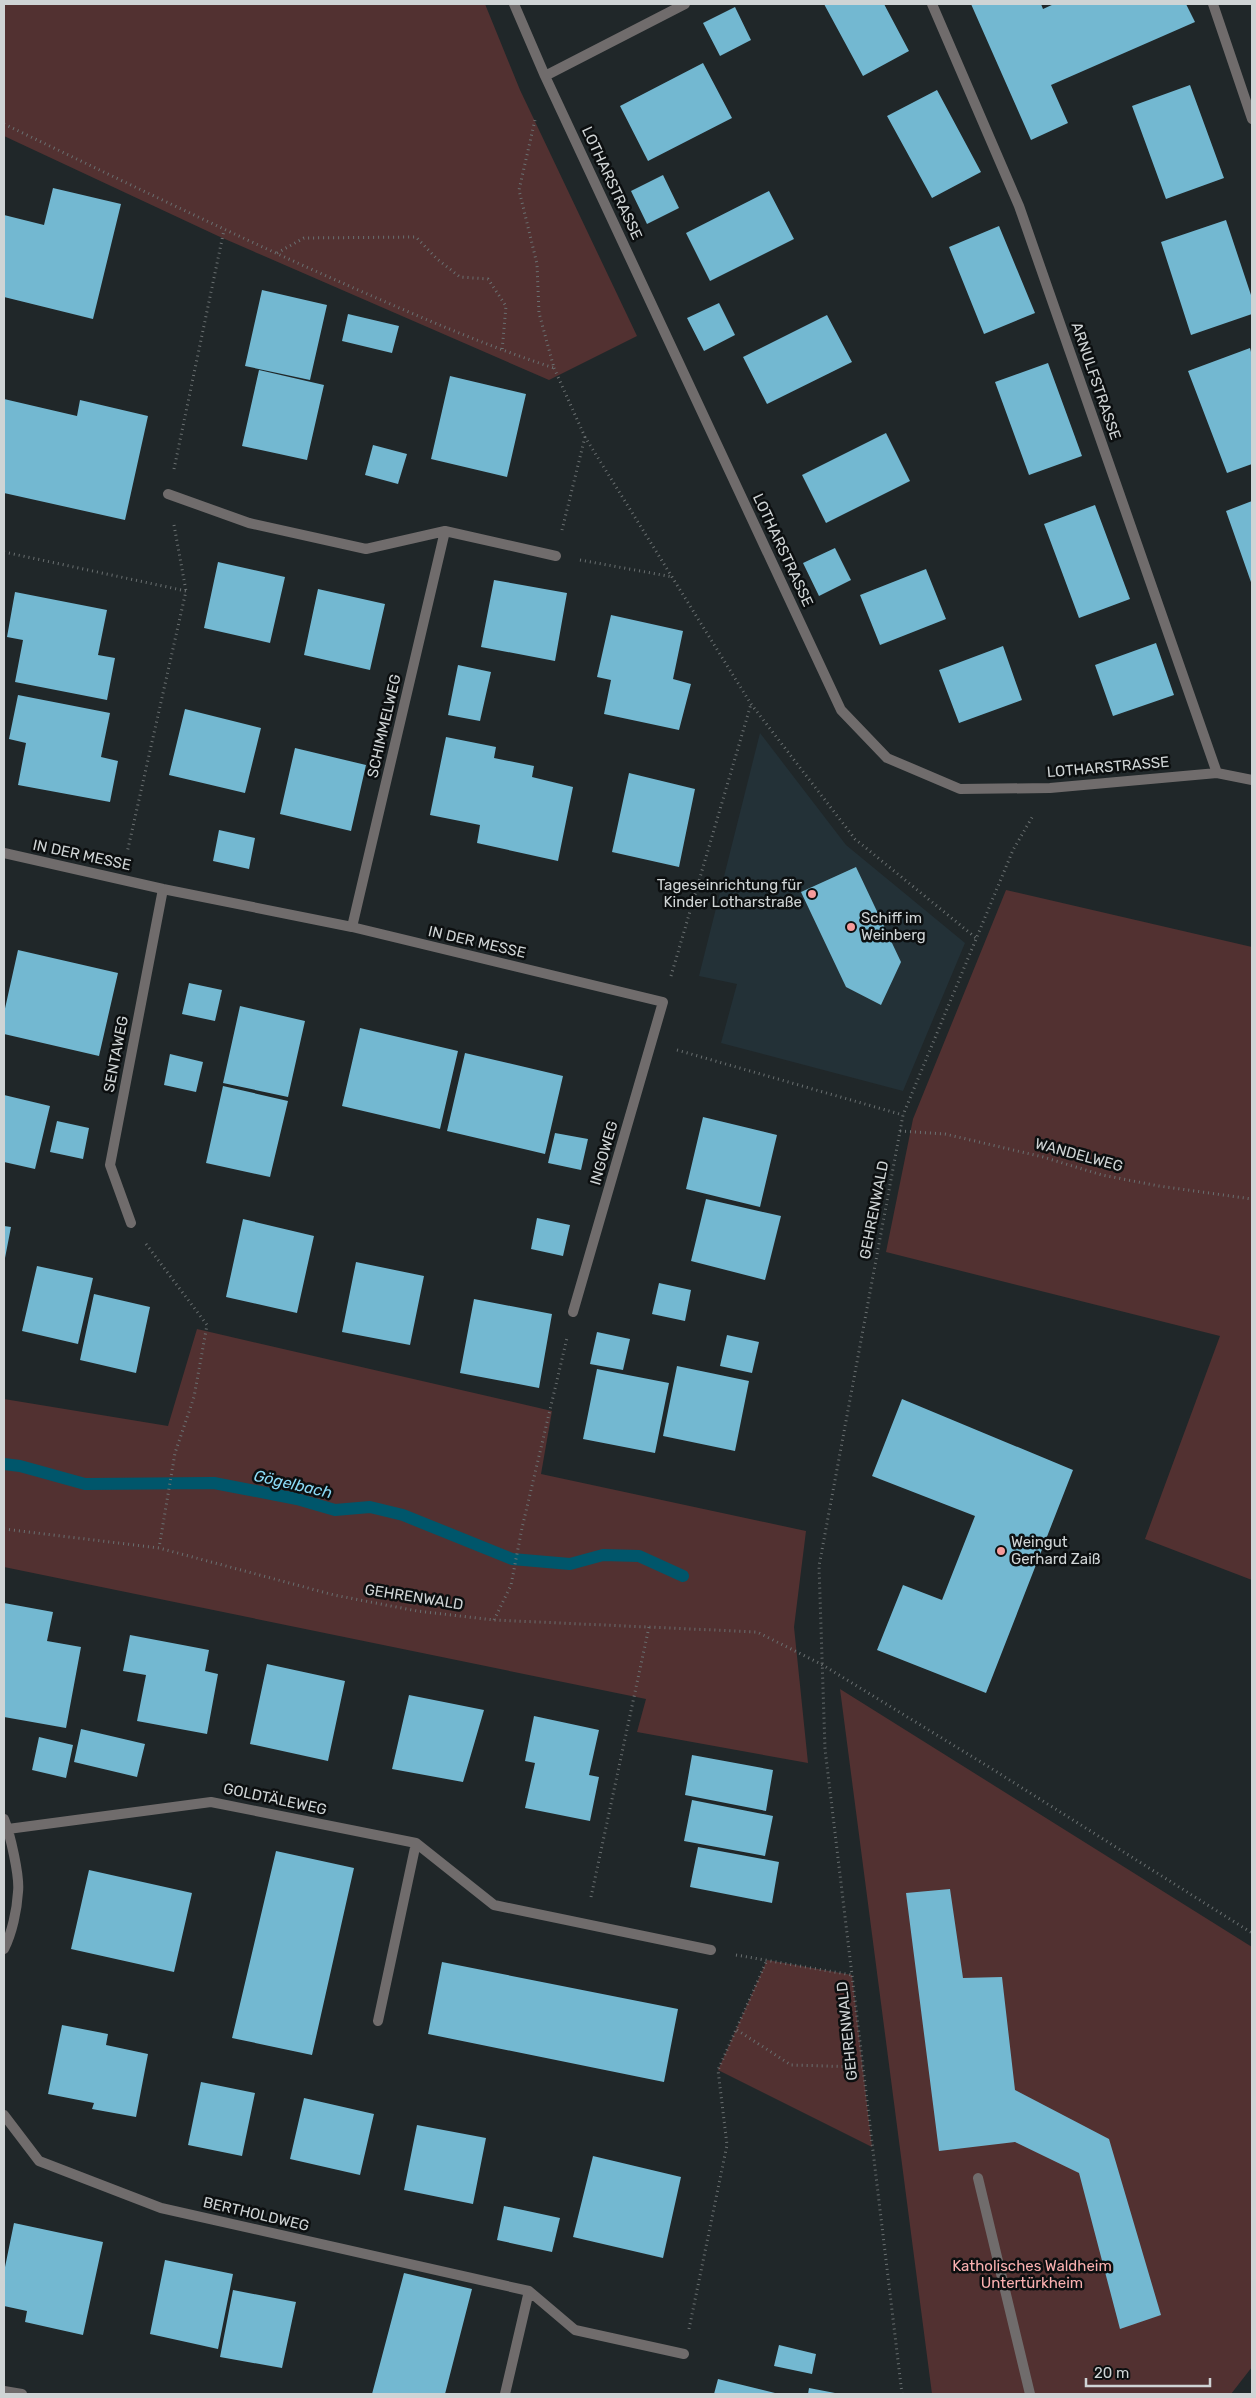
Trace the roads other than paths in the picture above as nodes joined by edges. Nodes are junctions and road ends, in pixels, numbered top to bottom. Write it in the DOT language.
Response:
graph roads {
  1 [pos="514,4"];
  2 [pos="685,4"];
  3 [pos="932,4"];
  4 [pos="1213,4"];
  5 [pos="545,76"];
  6 [pos="1252,119"];
  7 [pos="168,494"];
  8 [pos="445,531"];
  9 [pos="556,556"];
  10 [pos="1217,773"];
  11 [pos="1252,780"];
  12 [pos="4,853"];
  13 [pos="163,889"];
  14 [pos="352,927"];
  15 [pos="663,1002"];
  16 [pos="131,1223"];
  17 [pos="574,1312"];
  18 [pos="6,1824"];
  19 [pos="416,1843"];
  20 [pos="4,1949"];
  21 [pos="711,1950"];
  22 [pos="378,2021"];
  23 [pos="4,2115"];
  24 [pos="978,2178"];
  25 [pos="529,2291"];
  26 [pos="684,2354"];
  27 [pos="4,2390"];
  28 [pos="22,2394"];
  29 [pos="505,2394"];
  30 [pos="1030,2394"];
  1 -- 5 [label="street, LOTHARSTRASSE"];
  2 -- 5 [label="street"];
  3 -- 10 [label="street, ARNULFSTRASSE"];
  4 -- 6 [label="street"];
  5 -- 10 [label="street, LOTHARSTRASSE"];
  7 -- 8 [label="street"];
  8 -- 9 [label="street"];
  8 -- 14 [label="street, SCHIMMELWEG"];
  10 -- 11 [label="street, LOTHARSTRASSE"];
  12 -- 13 [label="street, IN DER MESSE"];
  13 -- 14 [label="street, IN DER MESSE"];
  13 -- 16 [label="street, SENTAWEG"];
  14 -- 15 [label="street, IN DER MESSE"];
  15 -- 17 [label="street, INGOWEG"];
  18 -- 19 [label="street, GOLDTÄLEWEG"];
  18 -- 20 [label="street"];
  19 -- 21 [label="street, GOLDTÄLEWEG"];
  19 -- 22 [label="street"];
  23 -- 25 [label="street, BERTHOLDWEG"];
  24 -- 30 [label="street"];
  25 -- 26 [label="street, BERTHOLDWEG"];
  25 -- 29 [label="street"];
  27 -- 28 [label="street"];
}
